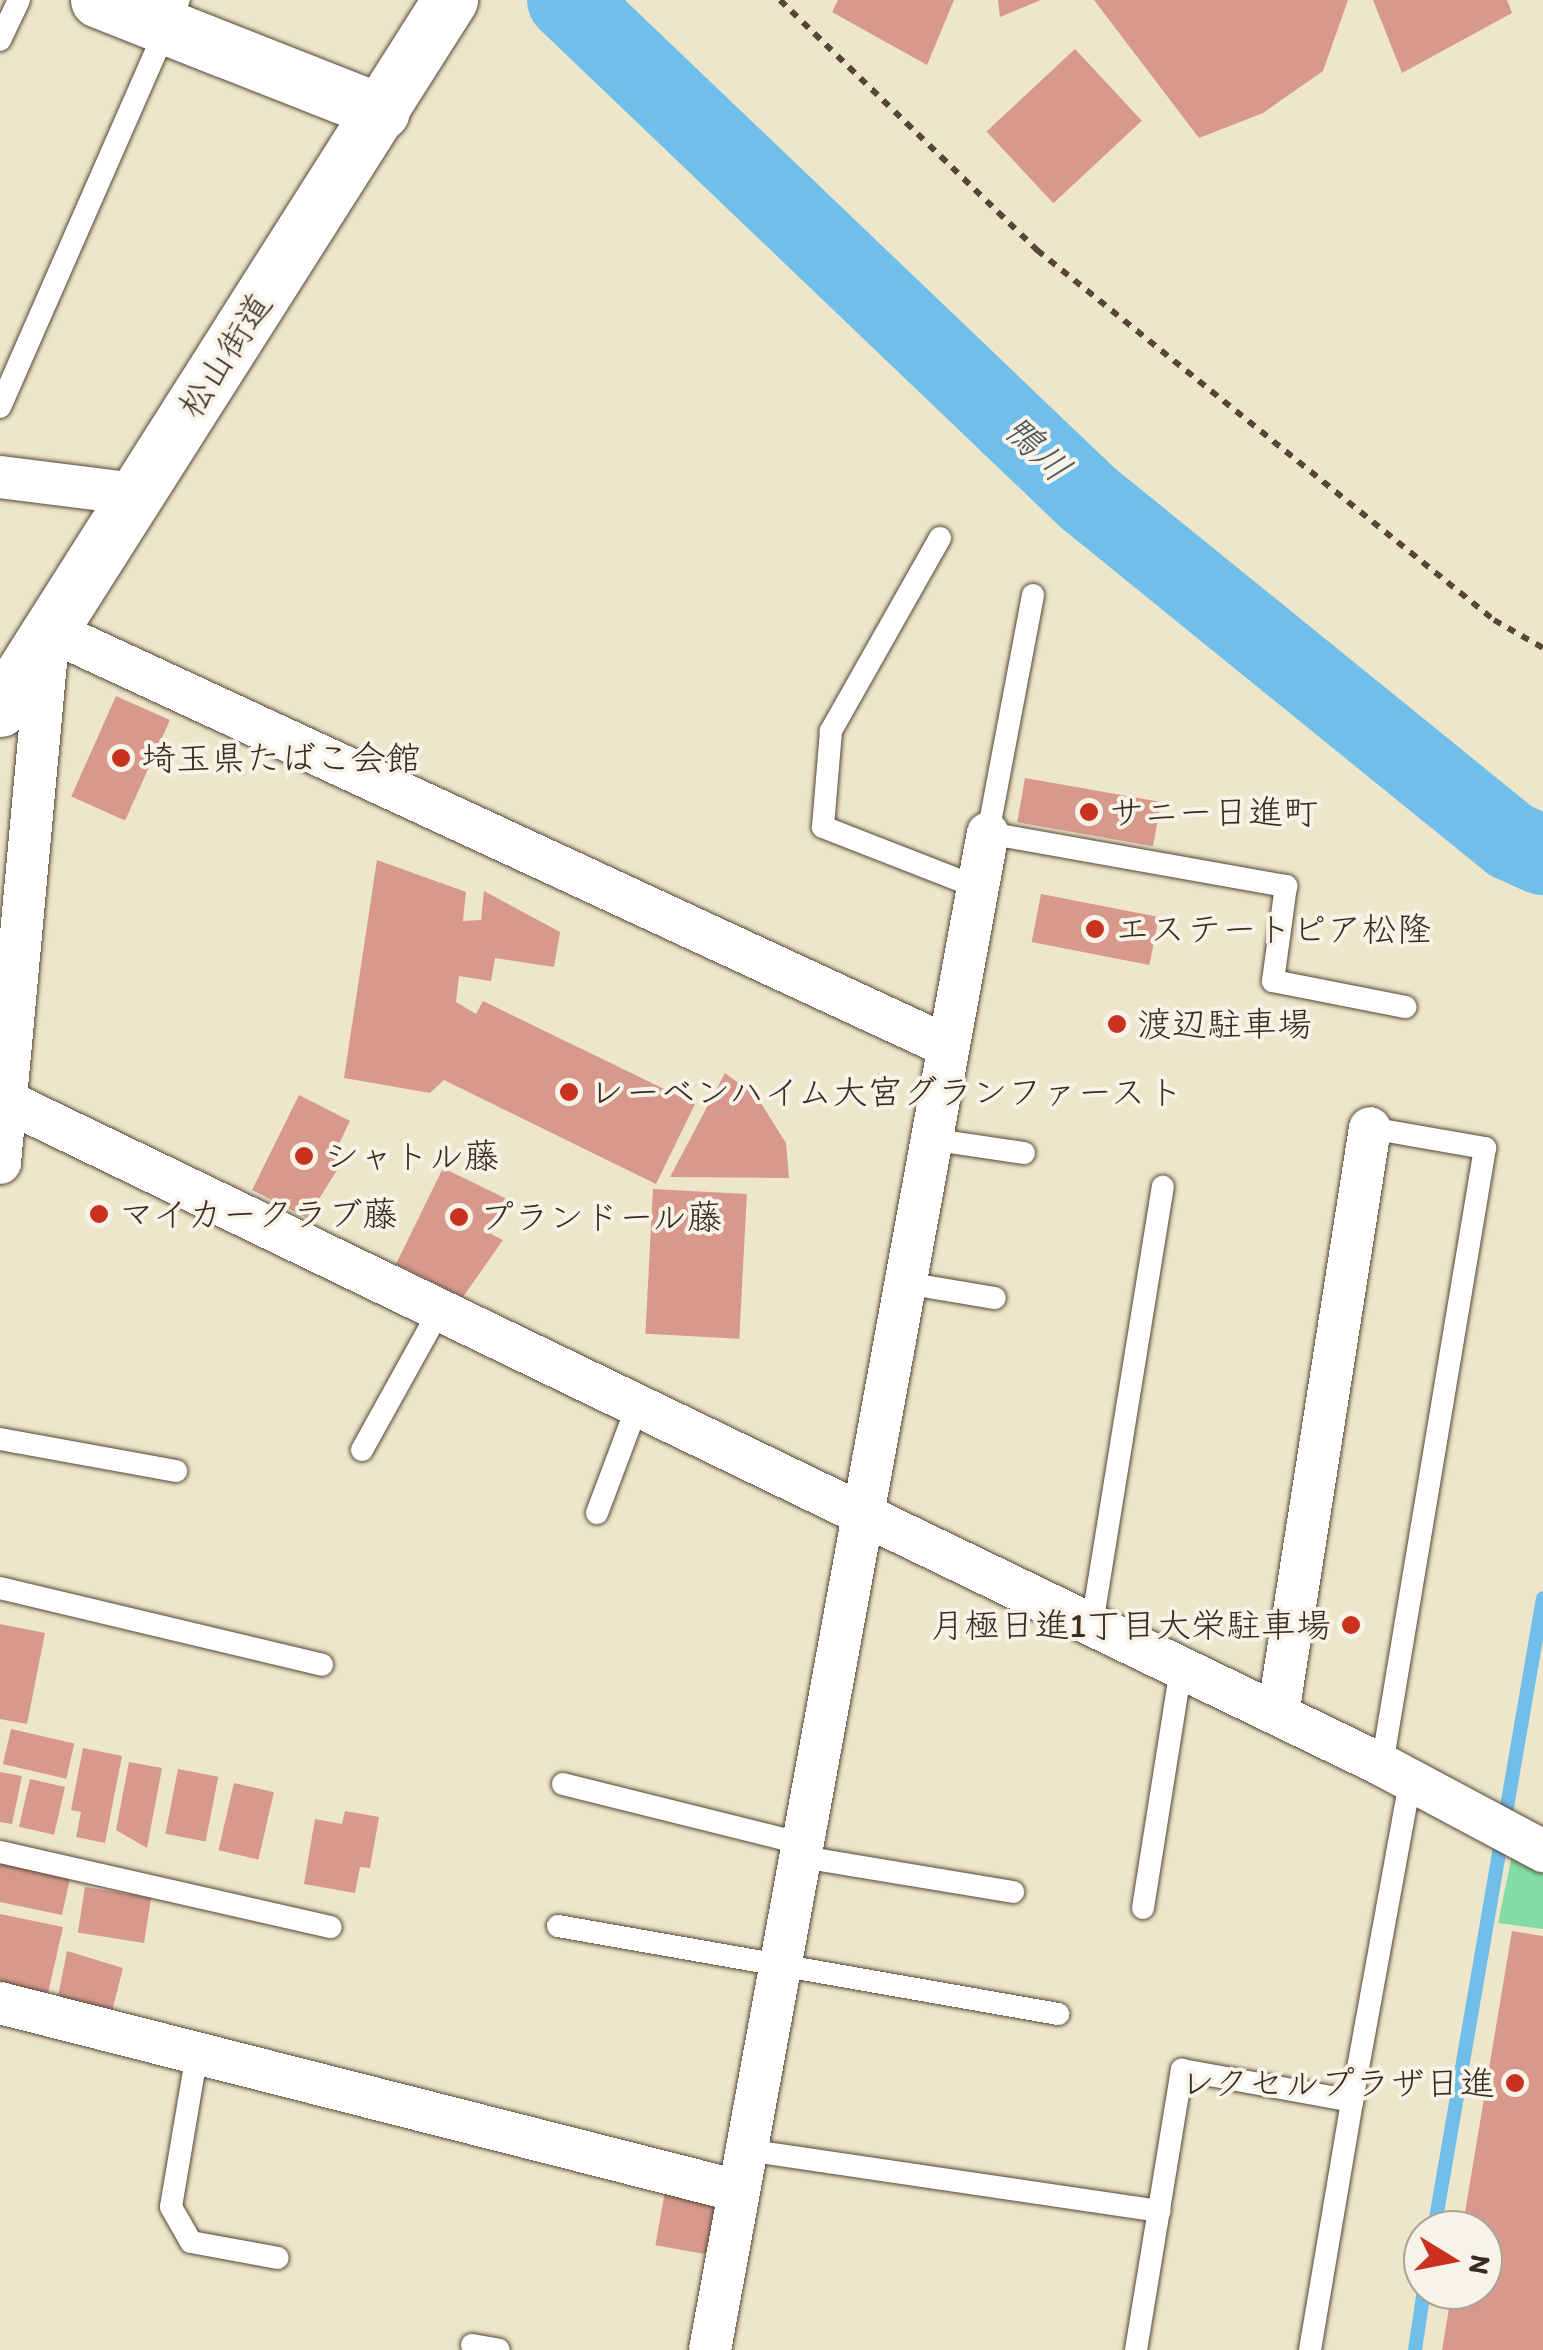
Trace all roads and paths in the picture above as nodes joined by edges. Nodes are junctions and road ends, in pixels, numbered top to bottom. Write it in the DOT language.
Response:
graph roads {
  1 [pos="19,0"];
  2 [pos="98,0"];
  3 [pos="780,0"];
  4 [pos="448,2"];
  5 [pos="175,14"];
  6 [pos="0,40"];
  7 [pos="382,112"];
  8 [pos="0,407"];
  9 [pos="0,477"];
  10 [pos="135,494"];
  11 [pos="940,538"];
  12 [pos="1033,595"];
  13 [pos="49,630"];
  14 [pos="1543,648"];
  15 [pos="0,709"];
  16 [pos="988,833"];
  17 [pos="977,887"];
  18 [pos="1405,1006"];
  19 [pos="945,1045"];
  20 [pos="3,1099"];
  21 [pos="1370,1128"];
  22 [pos="929,1139"];
  23 [pos="1024,1153"];
  24 [pos="0,1164"];
  25 [pos="1164,1188"];
  26 [pos="905,1283"];
  27 [pos="994,1298"];
  28 [pos="440,1309"];
  29 [pos="638,1404"];
  30 [pos="0,1439"];
  31 [pos="362,1450"];
  32 [pos="176,1470"];
  33 [pos="597,1514"];
  34 [pos="867,1514"];
  35 [pos="0,1588"];
  36 [pos="1092,1624"];
  37 [pos="322,1666"];
  38 [pos="1181,1667"];
  39 [pos="1278,1714"];
  40 [pos="1396,1773"];
  41 [pos="563,1784"];
  42 [pos="803,1851"];
  43 [pos="0,1852"];
  44 [pos="1543,1852"];
  45 [pos="1014,1892"];
  46 [pos="1143,1908"];
  47 [pos="558,1926"];
  48 [pos="331,1927"];
  49 [pos="780,1972"];
  50 [pos="0,2003"];
  51 [pos="1058,2014"];
  52 [pos="196,2053"];
  53 [pos="1352,2102"];
  54 [pos="746,2150"];
  55 [pos="738,2191"];
  56 [pos="1160,2211"];
  57 [pos="278,2258"];
  58 [pos="472,2345"];
  59 [pos="714,2349"];
  60 [pos="499,2350"];
  61 [pos="1136,2350"];
  62 [pos="1310,2350"];
  1 -- 6 [label="lane"];
  2 -- 5 [label="main road"];
  3 -- 14 [label="path"];
  4 -- 7 [label="main road, 松山街道"];
  5 -- 7 [label="main road"];
  5 -- 8 [label="lane"];
  7 -- 10 [label="main road, 松山街道"];
  9 -- 10 [label="street"];
  10 -- 13 [label="main road, 松山街道"];
  11 -- 17 [label="lane"];
  12 -- 16 [label="lane"];
  13 -- 15 [label="main road, 松山街道"];
  13 -- 19 [label="street"];
  13 -- 20 [label="street"];
  16 -- 17 [label="street"];
  16 -- 18 [label="lane"];
  17 -- 19 [label="street"];
  19 -- 22 [label="street"];
  20 -- 24 [label="street"];
  20 -- 28 [label="street"];
  21 -- 39 [label="street"];
  21 -- 40 [label="lane"];
  22 -- 23 [label="lane"];
  22 -- 26 [label="street"];
  25 -- 36 [label="lane"];
  26 -- 27 [label="lane"];
  26 -- 34 [label="street"];
  28 -- 29 [label="street"];
  28 -- 31 [label="lane"];
  29 -- 33 [label="lane"];
  29 -- 34 [label="street"];
  30 -- 32 [label="lane"];
  34 -- 36 [label="street"];
  34 -- 42 [label="street"];
  35 -- 37 [label="lane"];
  36 -- 38 [label="street"];
  38 -- 39 [label="street"];
  38 -- 46 [label="lane"];
  39 -- 40 [label="street"];
  40 -- 44 [label="street"];
  40 -- 53 [label="lane"];
  41 -- 42 [label="lane"];
  42 -- 45 [label="lane"];
  42 -- 49 [label="street"];
  43 -- 48 [label="lane"];
  47 -- 49 [label="lane"];
  49 -- 51 [label="lane"];
  49 -- 54 [label="street"];
  50 -- 52 [label="street"];
  52 -- 55 [label="street"];
  52 -- 57 [label="lane"];
  53 -- 56 [label="lane"];
  53 -- 62 [label="lane"];
  54 -- 55 [label="street"];
  54 -- 56 [label="lane"];
  55 -- 59 [label="street"];
  56 -- 61 [label="lane"];
  58 -- 60 [label="lane"];
}
